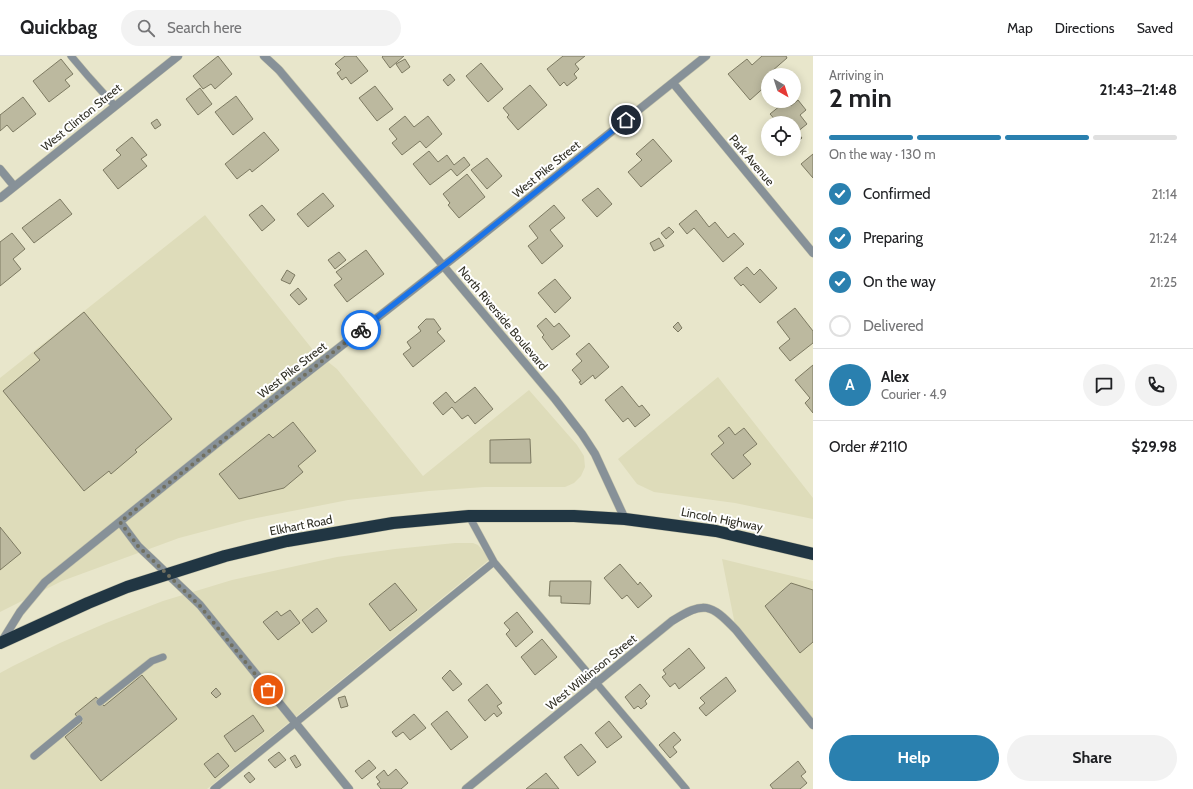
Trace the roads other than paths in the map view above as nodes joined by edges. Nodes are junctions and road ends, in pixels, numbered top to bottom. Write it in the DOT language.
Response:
graph roads {
  1 [pos="71,56"];
  2 [pos="178,56"];
  3 [pos="264,56"];
  4 [pos="706,56"];
  5 [pos="673,82"];
  6 [pos="115,106"];
  7 [pos="0,169"];
  8 [pos="14,186"];
  9 [pos="0,198"];
  10 [pos="813,253"];
  11 [pos="443,266"];
  12 [pos="469,516"];
  13 [pos="625,519"];
  14 [pos="120,522"];
  15 [pos="813,554"];
  16 [pos="494,562"];
  17 [pos="169,575"];
  18 [pos="1,642"];
  19 [pos="163,657"];
  20 [pos="597,683"];
  21 [pos="100,702"];
  22 [pos="79,720"];
  23 [pos="295,723"];
  24 [pos="813,725"];
  25 [pos="34,756"];
  26 [pos="214,789"];
  27 [pos="349,789"];
  28 [pos="466,789"];
  29 [pos="686,789"];
  1 -- 6 [label="lane"];
  2 -- 6 [label="street, West Clinton Street"];
  3 -- 11 [label="street, North Riverside Boulevard"];
  4 -- 5 [label="street, West Pike Street"];
  5 -- 10 [label="street, Park Avenue"];
  5 -- 11 [label="street, West Pike Street"];
  6 -- 8 [label="street, West Clinton Street"];
  7 -- 8 [label="street"];
  8 -- 9 [label="street, West Clinton Street"];
  11 -- 13 [label="street, North Riverside Boulevard"];
  11 -- 14 [label="street, West Pike Street"];
  12 -- 13 [label="highway, Elkhart Road"];
  12 -- 16 [label="lane"];
  12 -- 17 [label="highway, Elkhart Road"];
  13 -- 15 [label="highway, Lincoln Highway"];
  14 -- 17 [label="street"];
  14 -- 18 [label="street, West Pike Street"];
  16 -- 20 [label="lane"];
  16 -- 23 [label="lane"];
  17 -- 18 [label="highway, Elkhart Road"];
  17 -- 23 [label="street"];
  19 -- 21 [label="lane"];
  20 -- 24 [label="street, West Wilkinson Street"];
  20 -- 28 [label="street, West Wilkinson Street"];
  20 -- 29 [label="lane"];
  22 -- 25 [label="lane"];
  23 -- 26 [label="lane"];
  23 -- 27 [label="street"];
}
